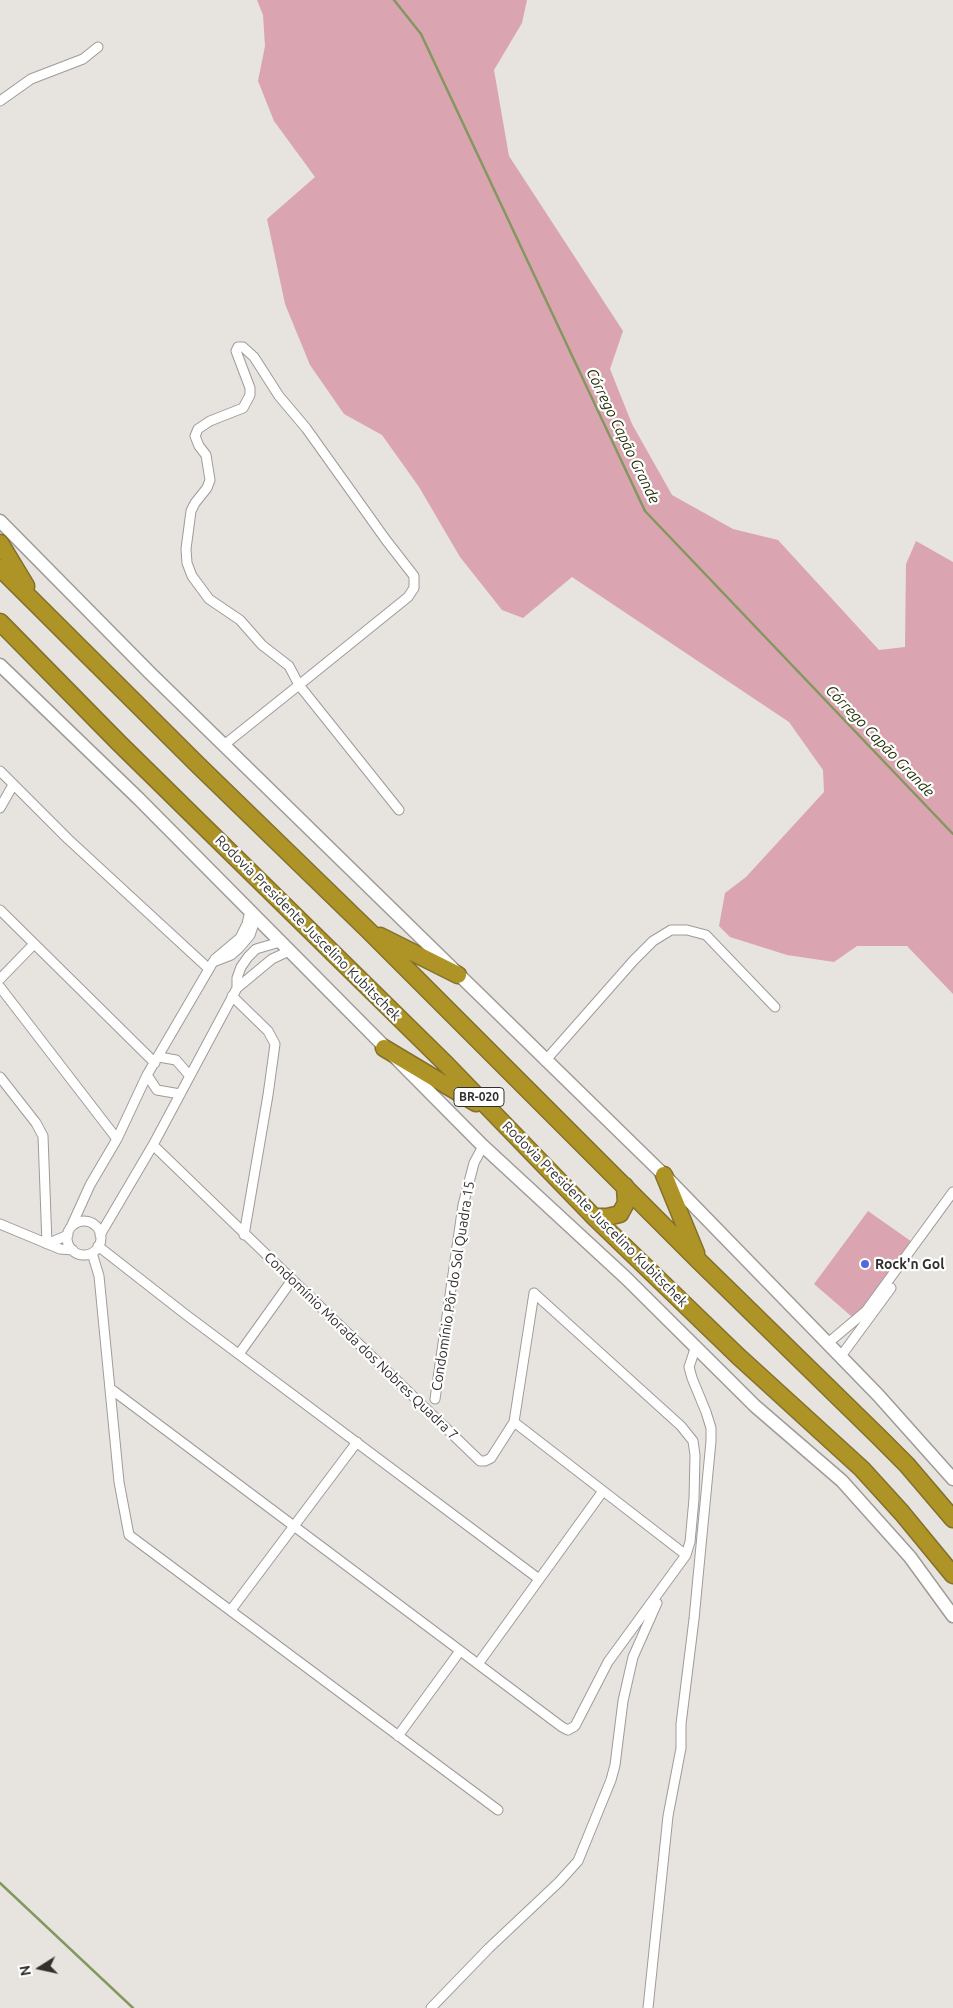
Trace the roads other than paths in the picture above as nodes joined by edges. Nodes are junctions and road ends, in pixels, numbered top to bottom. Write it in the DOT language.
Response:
graph roads {
  1 [pos="98,47"];
  2 [pos="0,101"];
  3 [pos="0,521"];
  4 [pos="0,543"];
  5 [pos="0,568"];
  6 [pos="38,605"];
  7 [pos="0,622"];
  8 [pos="0,664"];
  9 [pos="299,685"];
  10 [pos="224,745"];
  11 [pos="0,771"];
  12 [pos="13,785"];
  13 [pos="0,808"];
  14 [pos="399,810"];
  15 [pos="0,910"];
  16 [pos="253,914"];
  17 [pos="368,930"];
  18 [pos="34,944"];
  19 [pos="285,947"];
  20 [pos="240,948"];
  21 [pos="231,954"];
  22 [pos="248,957"];
  23 [pos="211,965"];
  24 [pos="241,967"];
  25 [pos="458,975"];
  26 [pos="0,979"];
  27 [pos="0,987"];
  28 [pos="234,992"];
  29 [pos="775,1006"];
  30 [pos="384,1048"];
  31 [pos="157,1060"];
  32 [pos="545,1061"];
  33 [pos="148,1075"];
  34 [pos="189,1075"];
  35 [pos="0,1077"];
  36 [pos="180,1094"];
  37 [pos="497,1116"];
  38 [pos="117,1138"];
  39 [pos="153,1145"];
  40 [pos="483,1146"];
  41 [pos="664,1175"];
  42 [pos="625,1186"];
  43 [pos="953,1192"];
  44 [pos="953,1199"];
  45 [pos="594,1217"];
  46 [pos="0,1224"];
  47 [pos="69,1231"];
  48 [pos="100,1235"];
  49 [pos="244,1235"];
  50 [pos="47,1244"];
  51 [pos="95,1249"];
  52 [pos="72,1250"];
  53 [pos="700,1262"];
  54 [pos="292,1280"];
  55 [pos="828,1343"];
  56 [pos="696,1346"];
  57 [pos="239,1354"];
  58 [pos="841,1356"];
  59 [pos="110,1389"];
  60 [pos="435,1399"];
  61 [pos="514,1422"];
  62 [pos="357,1442"];
  63 [pos="953,1479"];
  64 [pos="603,1491"];
  65 [pos="953,1519"];
  66 [pos="294,1526"];
  67 [pos="686,1555"];
  68 [pos="953,1575"];
  69 [pos="539,1579"];
  70 [pos="664,1586"];
  71 [pos="231,1610"];
  72 [pos="953,1616"];
  73 [pos="460,1651"];
  74 [pos="478,1664"];
  75 [pos="398,1736"];
  76 [pos="498,1810"];
  77 [pos="431,2008"];
  78 [pos="648,2008"];
  1 -- 2 [label="street"];
  3 -- 10 [label="main road"];
  4 -- 6 [label="highway"];
  5 -- 6 [label="highway, BR-020"];
  6 -- 17 [label="highway, BR-020"];
  7 -- 37 [label="highway, Rodovia Presidente Juscelino Kubitschek / BR-020"];
  8 -- 16 [label="main road"];
  9 -- 9 [label="street"];
  9 -- 10 [label="street"];
  9 -- 14 [label="street"];
  10 -- 25 [label="main road"];
  11 -- 12 [label="street"];
  12 -- 13 [label="street"];
  12 -- 23 [label="street"];
  15 -- 18 [label="street"];
  16 -- 19 [label="main road"];
  16 -- 20 [label="street"];
  16 -- 23 [label="street"];
  17 -- 25 [label="highway"];
  17 -- 42 [label="highway, BR-020"];
  18 -- 26 [label="street"];
  18 -- 31 [label="street"];
  19 -- 22 [label="street"];
  19 -- 28 [label="street"];
  19 -- 30 [label="main road"];
  20 -- 21 [label="street"];
  20 -- 22 [label="street"];
  21 -- 23 [label="street"];
  21 -- 24 [label="street"];
  22 -- 24 [label="street"];
  23 -- 31 [label="street"];
  24 -- 28 [label="street"];
  25 -- 32 [label="main road"];
  27 -- 38 [label="street"];
  28 -- 34 [label="street"];
  28 -- 49 [label="street"];
  29 -- 32 [label="street"];
  30 -- 37 [label="highway"];
  30 -- 40 [label="main road"];
  31 -- 33 [label="street"];
  31 -- 34 [label="street"];
  32 -- 41 [label="main road"];
  33 -- 36 [label="street"];
  33 -- 38 [label="street"];
  34 -- 36 [label="street"];
  35 -- 50 [label="street"];
  36 -- 39 [label="street"];
  37 -- 45 [label="highway, Rodovia Presidente Juscelino Kubitschek / BR-020"];
  38 -- 47 [label="street"];
  39 -- 48 [label="street"];
  39 -- 49 [label="street, Condomínio Morada dos Nobres Quadra 7"];
  40 -- 56 [label="main road"];
  40 -- 60 [label="street, Condomínio Pôr do Sol Quadra 15"];
  41 -- 53 [label="highway"];
  41 -- 55 [label="main road"];
  42 -- 45 [label="highway"];
  42 -- 53 [label="highway, BR-020"];
  43 -- 55 [label="street"];
  44 -- 58 [label="street"];
  45 -- 68 [label="highway, Rodovia Presidente Juscelino Kubitschek / BR-020"];
  46 -- 50 [label="street"];
  47 -- 48 [label="street"];
  47 -- 50 [label="street"];
  47 -- 52 [label="street"];
  48 -- 51 [label="street"];
  49 -- 54 [label="street, Condomínio Morada dos Nobres Quadra 7"];
  50 -- 52 [label="street"];
  51 -- 52 [label="street"];
  51 -- 57 [label="street"];
  51 -- 59 [label="street"];
  53 -- 65 [label="highway, BR-020"];
  54 -- 57 [label="street"];
  54 -- 61 [label="street, Condomínio Morada dos Nobres Quadra 7"];
  55 -- 58 [label="main road"];
  56 -- 72 [label="main road"];
  56 -- 78 [label="street"];
  57 -- 62 [label="street"];
  58 -- 63 [label="main road"];
  59 -- 66 [label="street"];
  59 -- 71 [label="street"];
  61 -- 64 [label="street"];
  61 -- 67 [label="street"];
  62 -- 66 [label="street"];
  62 -- 69 [label="street"];
  64 -- 67 [label="street"];
  64 -- 69 [label="street"];
  66 -- 71 [label="street"];
  66 -- 73 [label="street"];
  67 -- 70 [label="street"];
  69 -- 74 [label="street"];
  70 -- 74 [label="street"];
  70 -- 77 [label="street"];
  71 -- 75 [label="street"];
  73 -- 74 [label="street"];
  73 -- 75 [label="street"];
  75 -- 76 [label="street"];
}
